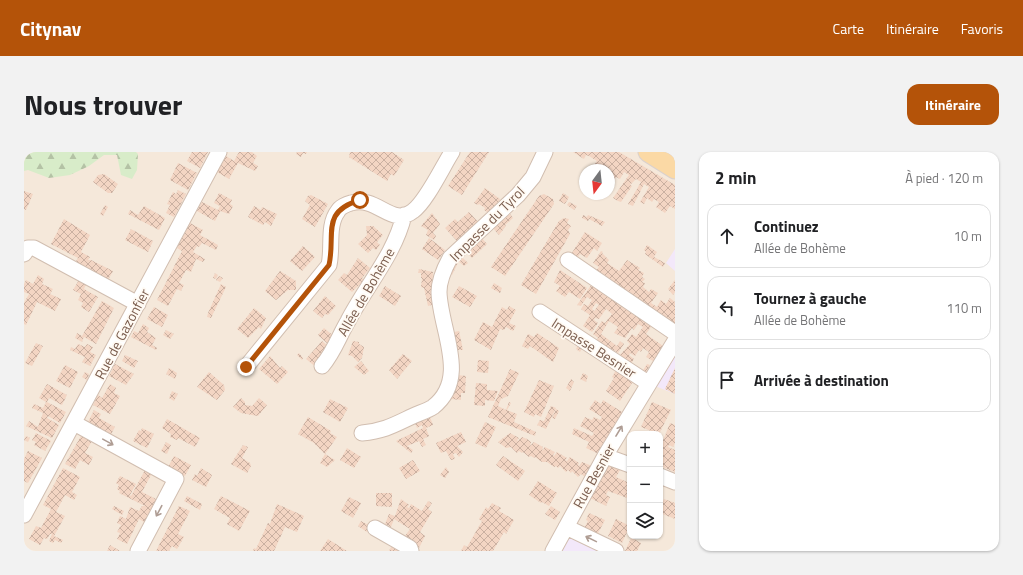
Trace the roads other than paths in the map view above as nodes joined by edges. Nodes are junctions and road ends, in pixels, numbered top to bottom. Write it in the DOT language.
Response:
graph roads {
  1 [pos="219,152"];
  2 [pos="452,152"];
  3 [pos="545,152"];
  4 [pos="648,152"];
  5 [pos="672,152"];
  6 [pos="675,154"];
  7 [pos="675,169"];
  8 [pos="404,215"];
  9 [pos="24,254"];
  10 [pos="568,260"];
  11 [pos="138,304"];
  12 [pos="540,312"];
  13 [pos="675,333"];
  14 [pos="675,341"];
  15 [pos="322,366"];
  16 [pos="246,367"];
  17 [pos="648,383"];
  18 [pos="74,423"];
  19 [pos="362,433"];
  20 [pos="605,456"];
  21 [pos="627,464"];
  22 [pos="663,477"];
  23 [pos="675,482"];
  24 [pos="24,515"];
  25 [pos="566,527"];
  26 [pos="375,528"];
  27 [pos="138,551"];
  28 [pos="411,551"];
  29 [pos="553,551"];
  30 [pos="616,551"];
  1 -- 11 [label="street, Rue de Gazonfier"];
  2 -- 8 [label="street"];
  3 -- 19 [label="street, Impasse du Tyrol"];
  4 -- 7 [label="main road"];
  5 -- 6 [label="main road"];
  8 -- 15 [label="street, Allée de Bohème"];
  8 -- 16 [label="street"];
  9 -- 11 [label="street"];
  10 -- 13 [label="street"];
  11 -- 18 [label="street, Rue de Gazonfier"];
  12 -- 17 [label="street, Impasse Besnier"];
  14 -- 17 [label="street, Rue Besnier"];
  20 -- 17 [label="street, Rue Besnier, one-way"];
  18 -- 24 [label="street, Rue de Gazonfier"];
  18 -- 27 [label="street, one-way"];
  20 -- 21 [label="street"];
  20 -- 25 [label="street, Rue Besnier"];
  22 -- 23 [label="street"];
  25 -- 29 [label="street, Rue Besnier"];
  30 -- 25 [label="street, one-way"];
  26 -- 28 [label="street"];
}
